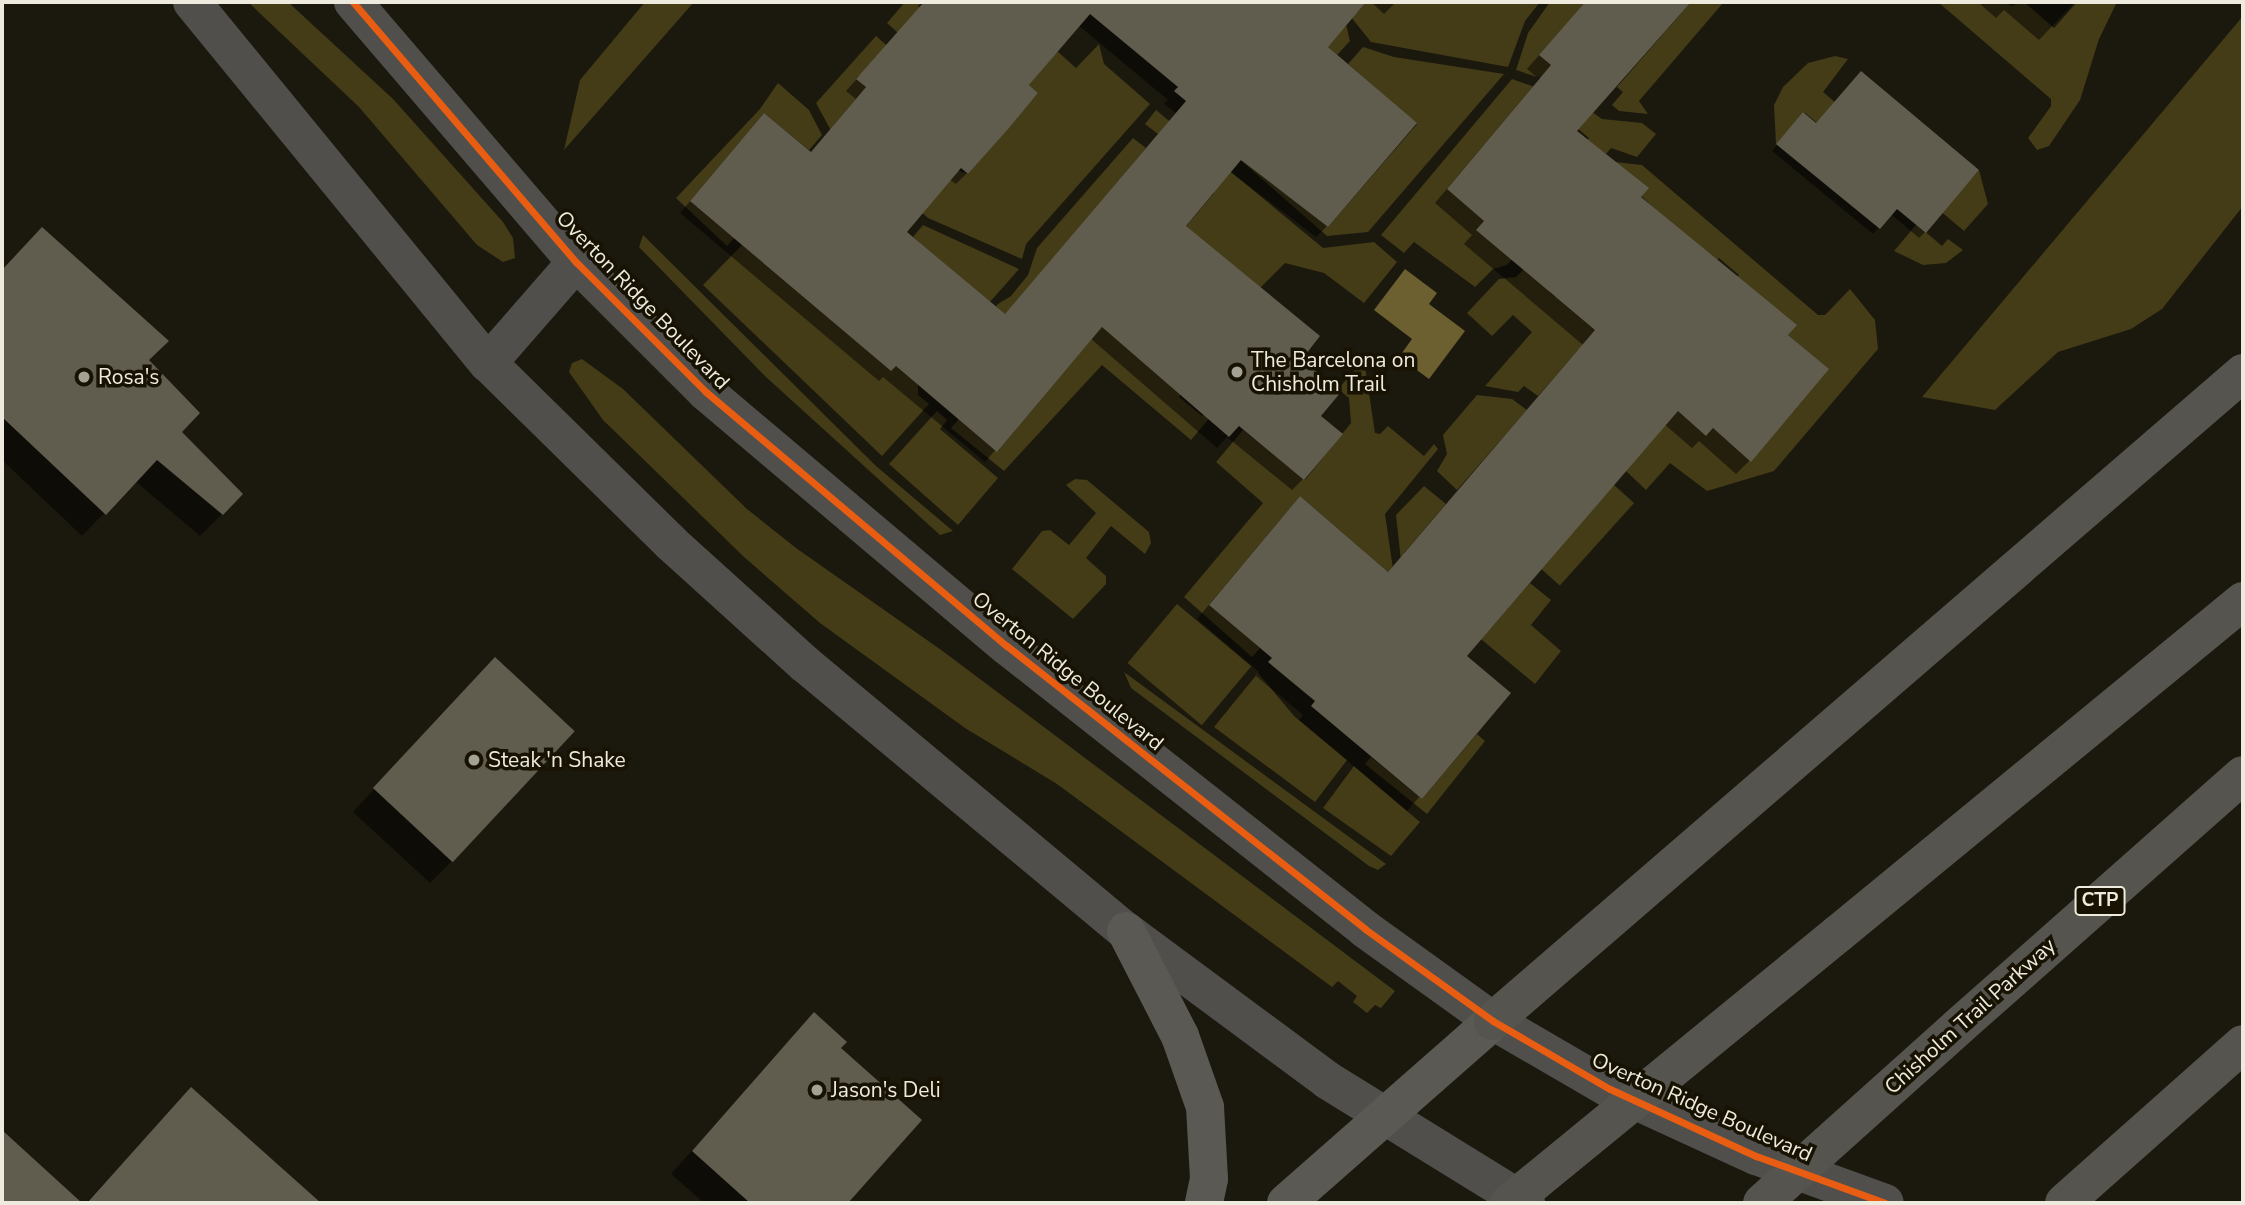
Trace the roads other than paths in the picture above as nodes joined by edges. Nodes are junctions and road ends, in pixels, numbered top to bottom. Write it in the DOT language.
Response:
graph roads {
  1 [pos="192,2"];
  2 [pos="353,2"];
  3 [pos="576,262"];
  4 [pos="488,363"];
  5 [pos="2243,373"];
  6 [pos="2243,601"];
  7 [pos="2243,775"];
  8 [pos="1126,931"];
  9 [pos="1493,1021"];
  10 [pos="2243,1044"];
  11 [pos="1385,1119"];
  12 [pos="1203,1203"];
  13 [pos="1286,1203"];
  14 [pos="1509,1203"];
  15 [pos="1526,1203"];
  16 [pos="1762,1203"];
  17 [pos="1885,1203"];
  18 [pos="2064,1203"];
  1 -- 4 [label="street"];
  2 -- 3 [label="street, Overton Ridge Boulevard"];
  3 -- 4 [label="street"];
  3 -- 9 [label="street, Overton Ridge Boulevard"];
  4 -- 8 [label="street"];
  5 -- 9 [label="highway"];
  6 -- 14 [label="highway, bridge"];
  7 -- 16 [label="highway, Chisholm Trail Parkway / CTP, bridge"];
  8 -- 11 [label="street"];
  8 -- 12 [label="main road"];
  9 -- 11 [label="main road"];
  9 -- 17 [label="street, Overton Ridge Boulevard"];
  10 -- 18 [label="highway"];
  11 -- 13 [label="main road"];
  11 -- 15 [label="street"];
}
